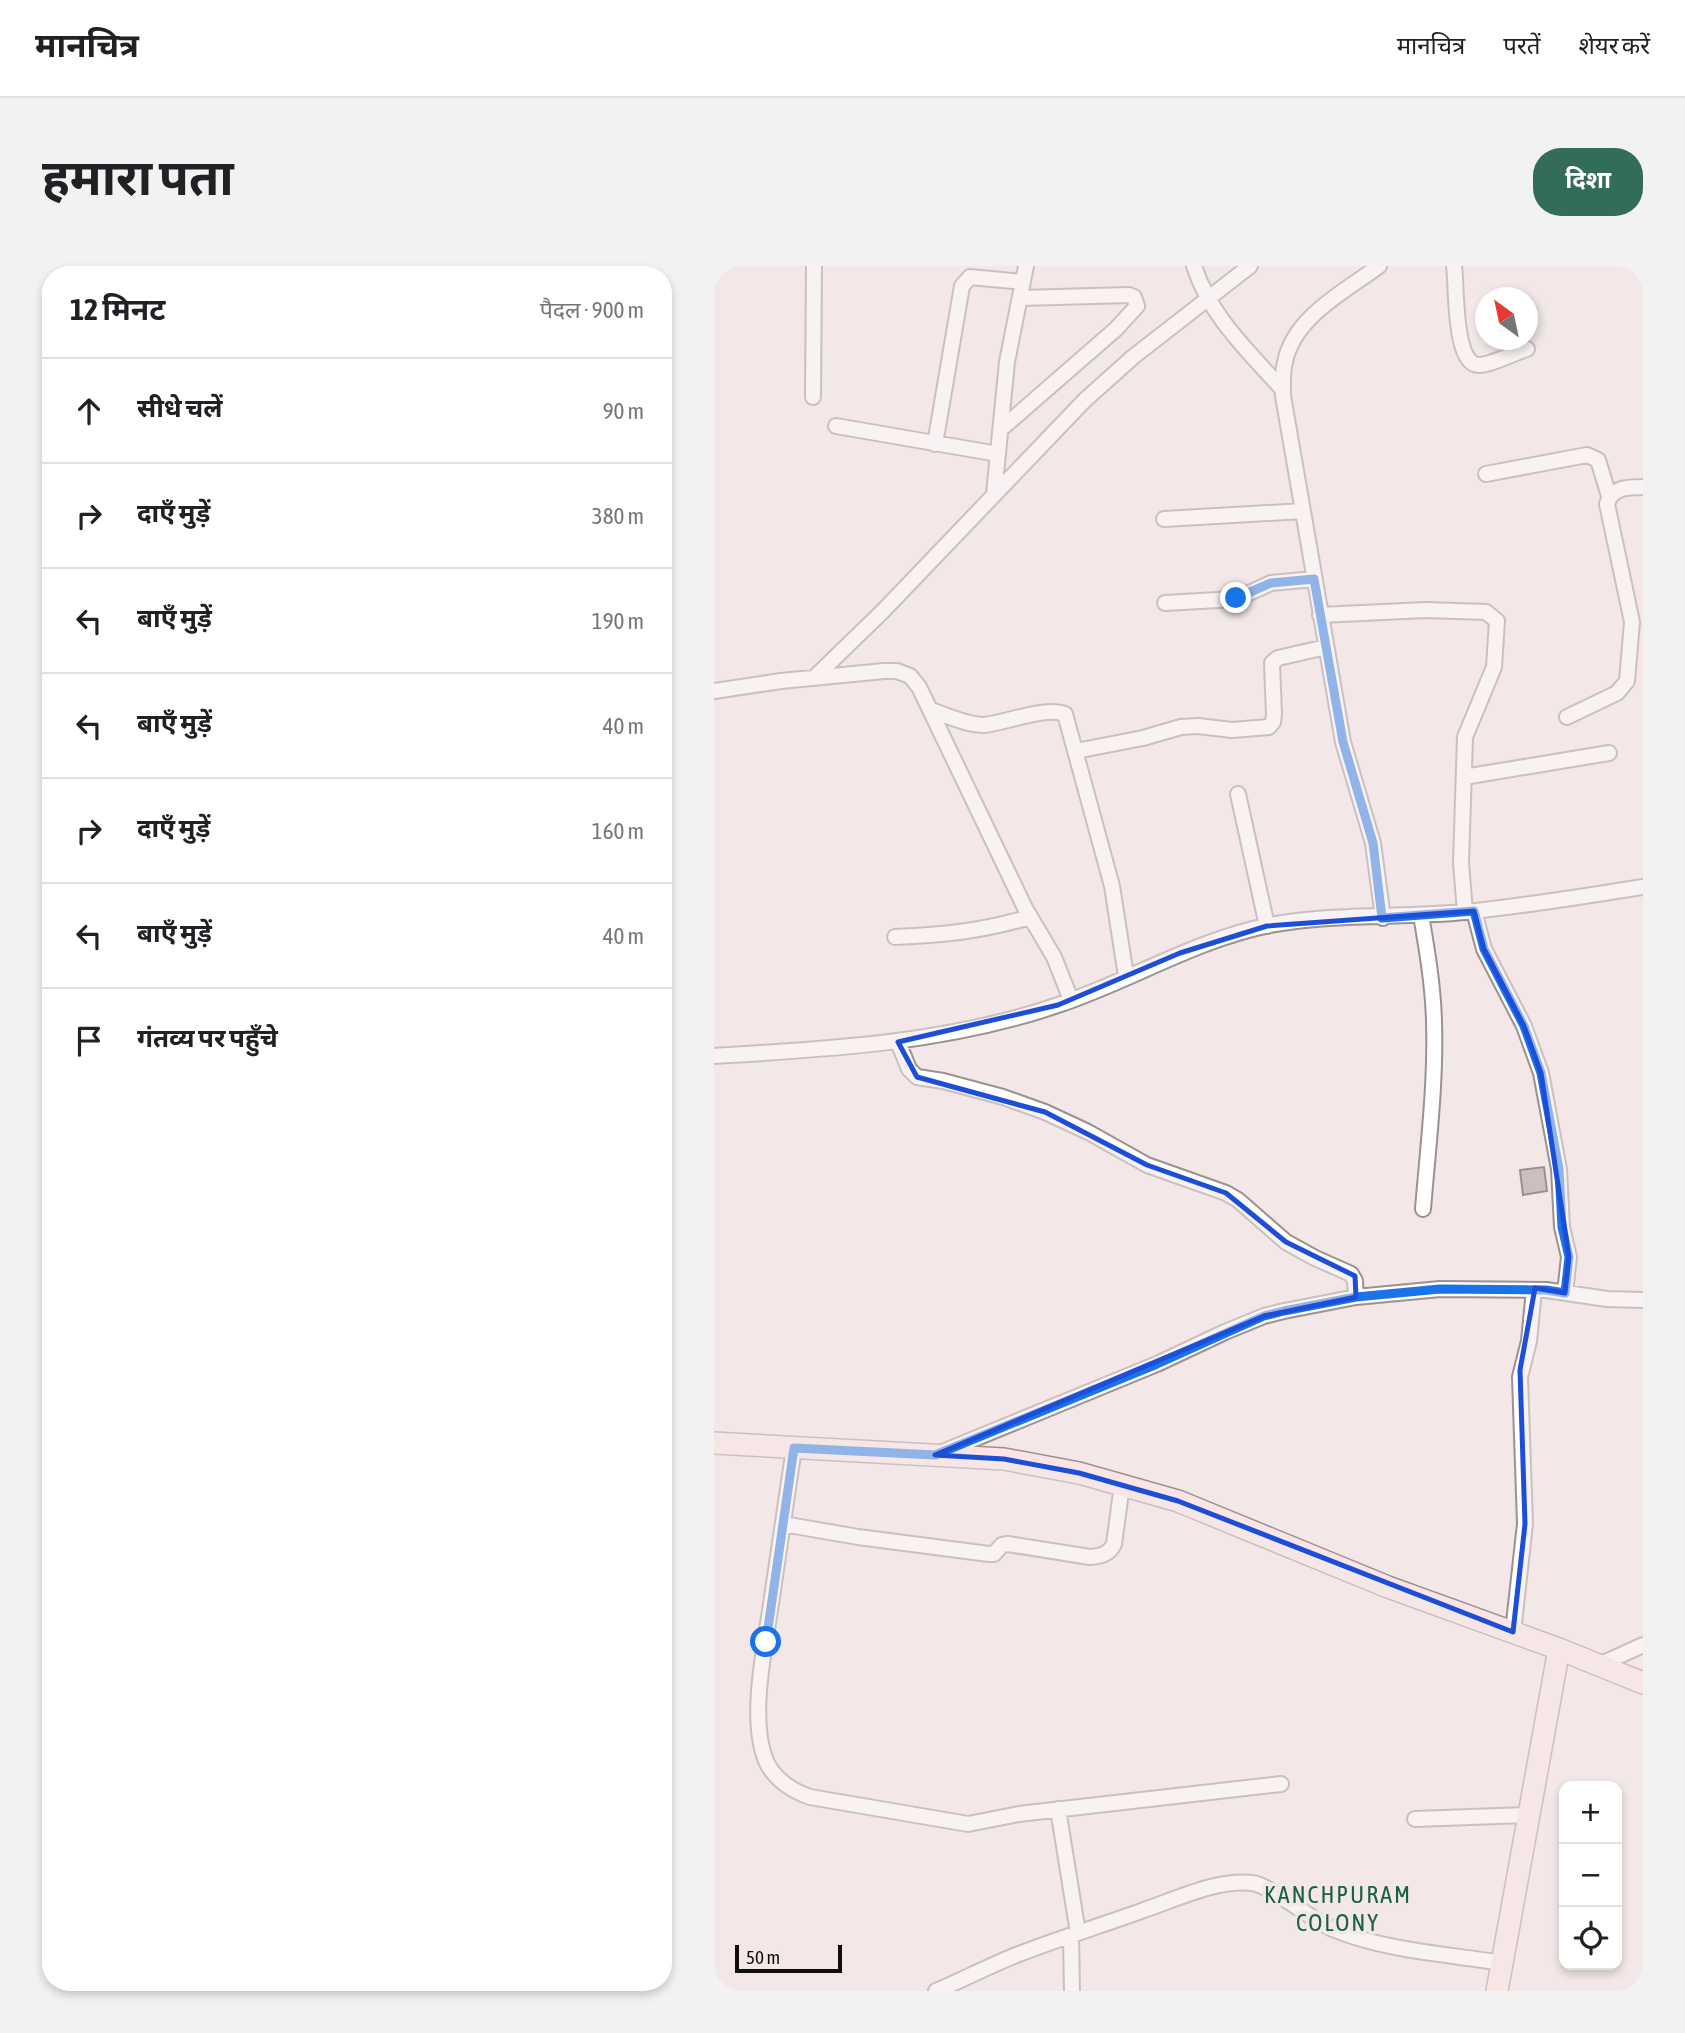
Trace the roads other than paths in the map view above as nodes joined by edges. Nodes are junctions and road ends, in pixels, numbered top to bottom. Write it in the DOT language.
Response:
graph roads {
  1 [pos="814,266"];
  2 [pos="1026,266"];
  3 [pos="1194,266"];
  4 [pos="1250,266"];
  5 [pos="1379,266"];
  6 [pos="1454,266"];
  7 [pos="1023,282"];
  8 [pos="1020,298"];
  9 [pos="1208,299"];
  10 [pos="1524,350"];
  11 [pos="1283,390"];
  12 [pos="813,397"];
  13 [pos="836,426"];
  14 [pos="1000,430"];
  15 [pos="935,444"];
  16 [pos="998,454"];
  17 [pos="1486,474"];
  18 [pos="1643,487"];
  19 [pos="994,494"];
  20 [pos="1609,496"];
  21 [pos="1303,511"];
  22 [pos="1164,519"];
  23 [pos="1314,579"];
  24 [pos="1164,603"];
  25 [pos="1320,615"];
  26 [pos="1326,647"];
  27 [pos="815,677"];
  28 [pos="714,691"];
  29 [pos="931,710"];
  30 [pos="1567,717"];
  31 [pos="1076,751"];
  32 [pos="1609,753"];
  33 [pos="1464,776"];
  34 [pos="1238,794"];
  35 [pos="1643,887"];
  36 [pos="1469,911"];
  37 [pos="1421,915"];
  38 [pos="1030,917"];
  39 [pos="1382,918"];
  40 [pos="1267,926"];
  41 [pos="895,937"];
  42 [pos="1126,976"];
  43 [pos="1071,1000"];
  44 [pos="898,1042"];
  45 [pos="714,1056"];
  46 [pos="1423,1209"];
  47 [pos="1534,1290"];
  48 [pos="1565,1293"];
  49 [pos="1356,1297"];
  50 [pos="1643,1300"];
  51 [pos="714,1443"];
  52 [pos="794,1448"];
  53 [pos="935,1455"];
  54 [pos="1122,1485"];
  55 [pos="783,1524"];
  56 [pos="1513,1632"];
  57 [pos="1643,1645"];
  58 [pos="1559,1648"];
  59 [pos="1599,1665"];
  60 [pos="1643,1683"];
  61 [pos="1281,1784"];
  62 [pos="1058,1809"];
  63 [pos="1528,1815"];
  64 [pos="1415,1819"];
  65 [pos="1074,1935"];
  66 [pos="1502,1963"];
  67 [pos="936,1991"];
  68 [pos="1072,1991"];
  69 [pos="1497,1991"];
  1 -- 12 [label="street"];
  2 -- 7 [label="street"];
  3 -- 9 [label="street"];
  4 -- 9 [label="street"];
  5 -- 11 [label="street"];
  6 -- 10 [label="street"];
  7 -- 8 [label="street"];
  7 -- 15 [label="street"];
  8 -- 14 [label="street"];
  8 -- 14 [label="street"];
  9 -- 11 [label="street"];
  9 -- 19 [label="street"];
  11 -- 21 [label="street"];
  13 -- 15 [label="street"];
  14 -- 16 [label="street"];
  15 -- 16 [label="street"];
  16 -- 19 [label="street"];
  17 -- 20 [label="street"];
  18 -- 20 [label="street"];
  19 -- 27 [label="street"];
  20 -- 30 [label="street"];
  21 -- 22 [label="street"];
  21 -- 23 [label="street"];
  23 -- 24 [label="street"];
  23 -- 25 [label="street"];
  25 -- 26 [label="street"];
  25 -- 33 [label="street"];
  26 -- 31 [label="street"];
  26 -- 39 [label="street"];
  27 -- 28 [label="street"];
  27 -- 29 [label="street"];
  29 -- 31 [label="street"];
  29 -- 38 [label="street"];
  31 -- 42 [label="street"];
  32 -- 33 [label="street"];
  33 -- 36 [label="street"];
  34 -- 40 [label="street"];
  35 -- 36 [label="street"];
  36 -- 37 [label="street"];
  36 -- 48 [label="street"];
  37 -- 39 [label="street"];
  37 -- 46 [label="street"];
  38 -- 41 [label="street"];
  38 -- 43 [label="street"];
  39 -- 40 [label="street"];
  40 -- 42 [label="street"];
  42 -- 43 [label="street"];
  43 -- 44 [label="street"];
  44 -- 45 [label="street"];
  44 -- 49 [label="street"];
  47 -- 48 [label="street"];
  47 -- 49 [label="street"];
  47 -- 56 [label="street"];
  48 -- 50 [label="street"];
  49 -- 53 [label="street"];
  51 -- 52 [label="main road"];
  52 -- 53 [label="main road"];
  52 -- 55 [label="street"];
  53 -- 54 [label="main road"];
  54 -- 55 [label="street"];
  54 -- 56 [label="main road"];
  55 -- 62 [label="street"];
  56 -- 58 [label="main road"];
  57 -- 59 [label="street"];
  58 -- 59 [label="main road"];
  58 -- 63 [label="main road"];
  59 -- 60 [label="main road"];
  61 -- 62 [label="street"];
  62 -- 65 [label="street"];
  63 -- 64 [label="street"];
  63 -- 66 [label="main road"];
  65 -- 66 [label="street"];
  65 -- 67 [label="street"];
  65 -- 68 [label="street"];
  66 -- 69 [label="main road"];
}
